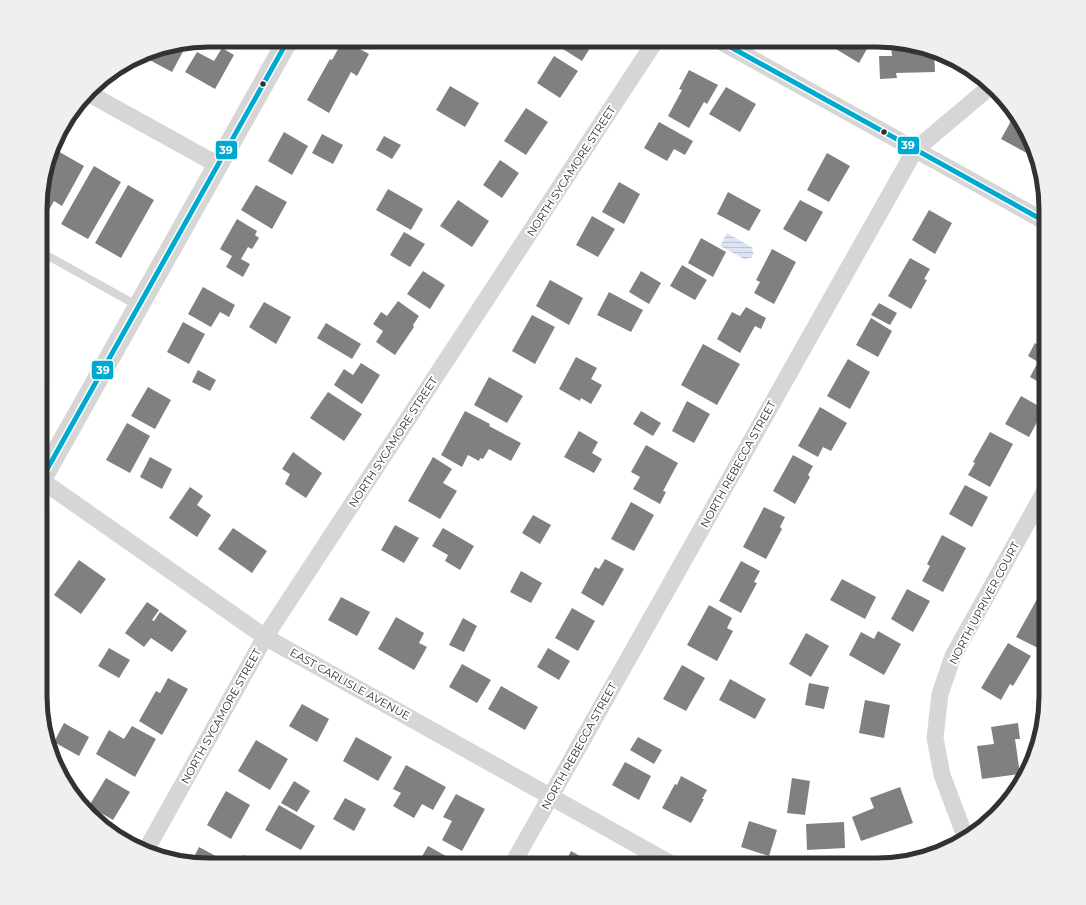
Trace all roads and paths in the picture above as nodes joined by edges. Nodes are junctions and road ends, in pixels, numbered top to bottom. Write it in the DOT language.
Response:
graph roads {
  1 [pos="284,47"];
  2 [pos="651,47"];
  3 [pos="731,47"];
  4 [pos="986,90"];
  5 [pos="93,97"];
  6 [pos="915,150"];
  7 [pos="218,165"];
  8 [pos="1039,218"];
  9 [pos="47,255"];
  10 [pos="138,306"];
  11 [pos="47,469"];
  12 [pos="47,484"];
  13 [pos="1039,502"];
  14 [pos="265,637"];
  15 [pos="550,797"];
  16 [pos="964,833"];
  17 [pos="148,846"];
  18 [pos="516,858"];
  19 [pos="660,858"];
  1 -- 7 [label="street"];
  2 -- 14 [label="street, NORTH SYCAMORE STREET"];
  3 -- 6 [label="street"];
  4 -- 6 [label="street, NORTH REBECCA STREET"];
  5 -- 7 [label="street"];
  6 -- 8 [label="street"];
  6 -- 15 [label="street, NORTH REBECCA STREET"];
  7 -- 10 [label="street"];
  9 -- 10 [label="lane"];
  10 -- 11 [label="street"];
  12 -- 14 [label="street, EAST CARLISLE AVENUE"];
  13 -- 16 [label="street, NORTH UPRIVER COURT"];
  14 -- 15 [label="street, EAST CARLISLE AVENUE"];
  14 -- 17 [label="street, NORTH SYCAMORE STREET"];
  15 -- 18 [label="street, NORTH REBECCA STREET"];
  15 -- 19 [label="street, EAST CARLISLE AVENUE"];
}
